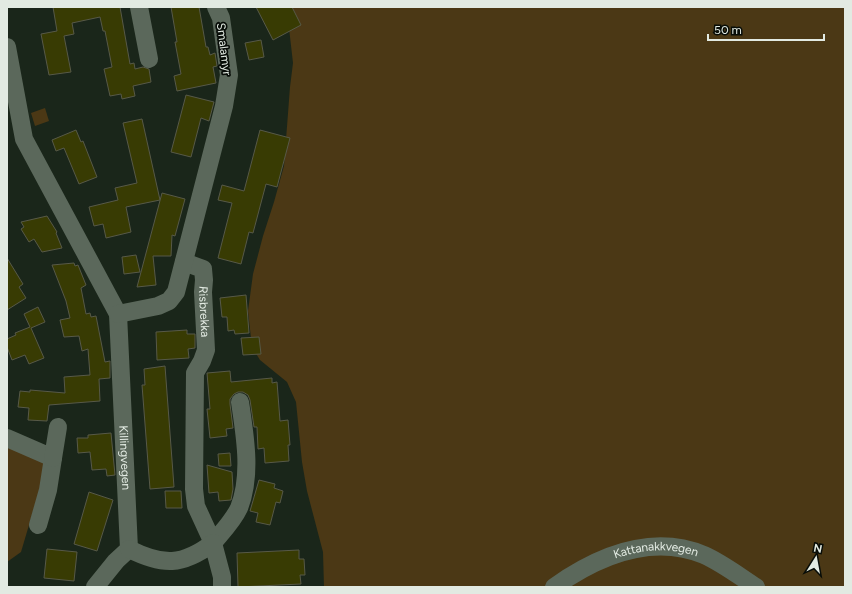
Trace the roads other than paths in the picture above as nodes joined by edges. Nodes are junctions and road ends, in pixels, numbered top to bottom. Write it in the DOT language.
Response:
graph roads {
  1 [pos="139,7"];
  2 [pos="216,7"];
  3 [pos="7,47"];
  4 [pos="149,59"];
  5 [pos="184,262"];
  6 [pos="118,314"];
  7 [pos="240,402"];
  8 [pos="58,427"];
  9 [pos="7,438"];
  10 [pos="53,458"];
  11 [pos="38,525"];
  12 [pos="213,543"];
  13 [pos="129,549"];
  14 [pos="95,587"];
  15 [pos="222,587"];
  16 [pos="554,587"];
  17 [pos="756,587"];
  1 -- 4 [label="street"];
  2 -- 5 [label="street, Smalamyr"];
  3 -- 6 [label="street, Killingvegen"];
  5 -- 6 [label="street"];
  5 -- 12 [label="street, Risbrekka"];
  6 -- 13 [label="street, Killingvegen"];
  7 -- 12 [label="street"];
  8 -- 10 [label="street"];
  9 -- 10 [label="street"];
  10 -- 11 [label="street"];
  12 -- 13 [label="street"];
  12 -- 15 [label="street, Risbrekka"];
  13 -- 14 [label="street"];
  16 -- 17 [label="street, Kattanakkvegen"];
}
